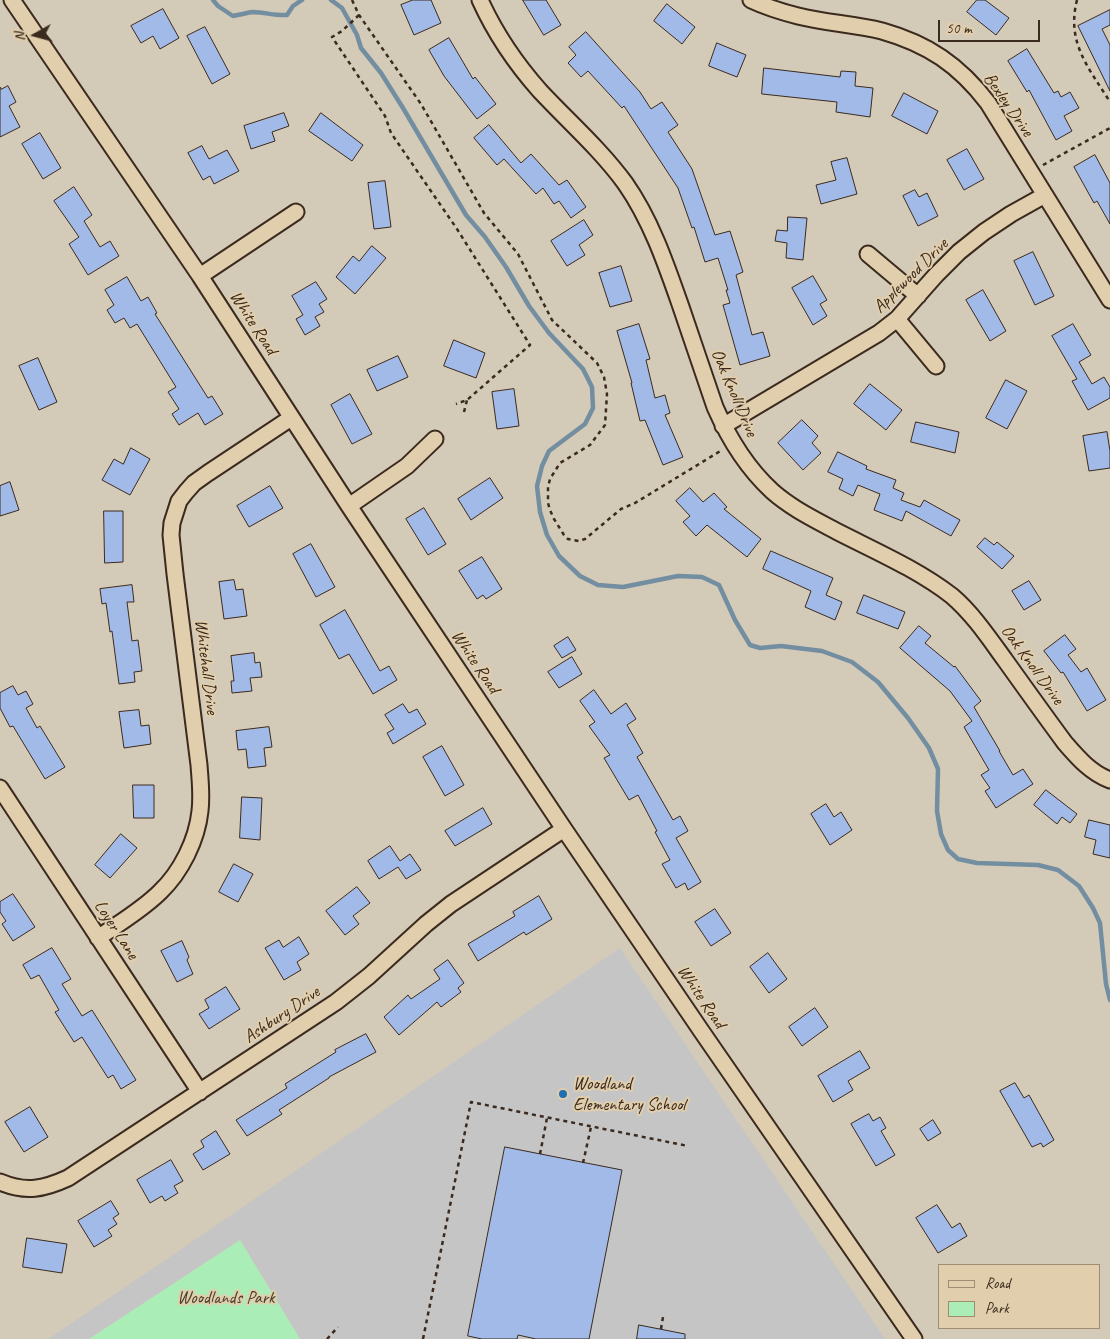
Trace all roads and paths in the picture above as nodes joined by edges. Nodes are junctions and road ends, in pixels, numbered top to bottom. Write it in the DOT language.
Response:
graph roads {
  1 [pos="12,0"];
  2 [pos="352,0"];
  3 [pos="480,0"];
  4 [pos="751,0"];
  5 [pos="1077,0"];
  6 [pos="359,16"];
  7 [pos="1110,102"];
  8 [pos="1110,128"];
  9 [pos="1036,169"];
  10 [pos="1045,195"];
  11 [pos="296,212"];
  12 [pos="868,254"];
  13 [pos="200,276"];
  14 [pos="918,296"];
  15 [pos="1110,300"];
  16 [pos="897,319"];
  17 [pos="936,366"];
  18 [pos="468,400"];
  19 [pos="456,404"];
  20 [pos="464,412"];
  21 [pos="292,418"];
  22 [pos="723,426"];
  23 [pos="435,438"];
  24 [pos="723,449"];
  25 [pos="349,506"];
  26 [pos="1110,780"];
  27 [pos="0,788"];
  28 [pos="564,829"];
  29 [pos="98,938"];
  30 [pos="200,1092"];
  31 [pos="547,1118"];
  32 [pos="591,1126"];
  33 [pos="688,1146"];
  34 [pos="540,1154"];
  35 [pos="583,1163"];
  36 [pos="0,1182"];
  37 [pos="662,1317"];
  38 [pos="338,1327"];
  39 [pos="661,1329"];
  40 [pos="327,1339"];
  41 [pos="423,1339"];
  42 [pos="914,1339"];
  1 -- 13 [label="street, White Road"];
  2 -- 6 [label="path"];
  3 -- 22 [label="street, Oak Knoll Drive"];
  4 -- 10 [label="street, Bexley Drive"];
  5 -- 7 [label="path"];
  6 -- 18 [label="path"];
  6 -- 24 [label="path"];
  8 -- 9 [label="path"];
  10 -- 14 [label="street, Applewood Drive"];
  10 -- 15 [label="street, Bexley Drive"];
  11 -- 13 [label="street"];
  12 -- 14 [label="street"];
  13 -- 21 [label="street, White Road"];
  14 -- 16 [label="street, Applewood Drive"];
  16 -- 17 [label="street"];
  16 -- 22 [label="street, Applewood Drive"];
  18 -- 19 [label="path"];
  18 -- 20 [label="path"];
  21 -- 25 [label="street, White Road"];
  21 -- 29 [label="street, Whitehall Drive"];
  22 -- 26 [label="street, Oak Knoll Drive"];
  23 -- 25 [label="street"];
  25 -- 28 [label="street, White Road"];
  27 -- 29 [label="street, Loyer Lane"];
  28 -- 30 [label="street, Ashbury Drive"];
  28 -- 42 [label="street, White Road"];
  29 -- 30 [label="street, Loyer Lane"];
  30 -- 36 [label="street, Ashbury Drive"];
  31 -- 32 [label="path"];
  31 -- 34 [label="path"];
  31 -- 41 [label="path"];
  32 -- 33 [label="path"];
  32 -- 35 [label="path"];
  37 -- 39 [label="path"];
  38 -- 40 [label="path"];
}
